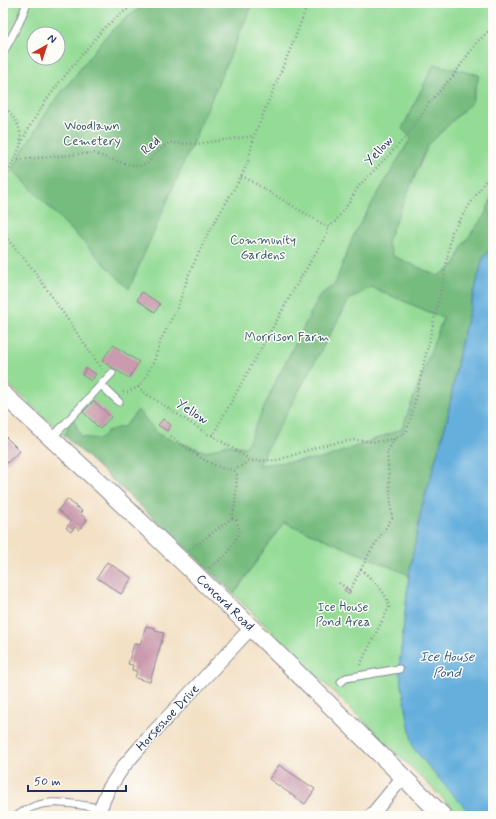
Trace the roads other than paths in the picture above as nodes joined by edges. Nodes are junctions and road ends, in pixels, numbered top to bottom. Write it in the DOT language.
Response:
graph roads {
  1 [pos="27,3"];
  2 [pos="3,53"];
  3 [pos="110,376"];
  4 [pos="101,385"];
  5 [pos="3,394"];
  6 [pos="119,402"];
  7 [pos="51,439"];
  8 [pos="251,628"];
  9 [pos="399,669"];
  10 [pos="341,682"];
  11 [pos="403,777"];
  12 [pos="99,812"];
  13 [pos="17,816"];
  14 [pos="370,816"];
  15 [pos="443,816"];
  1 -- 2 [label="lane"];
  3 -- 4 [label="lane"];
  4 -- 6 [label="lane"];
  4 -- 7 [label="lane"];
  5 -- 7 [label="street, Concord Road"];
  7 -- 8 [label="street, Concord Road"];
  8 -- 11 [label="street, Concord Road"];
  8 -- 12 [label="street, Horseshoe Drive"];
  9 -- 10 [label="lane"];
  11 -- 14 [label="street"];
  11 -- 15 [label="street, Concord Road"];
  12 -- 13 [label="lane"];
}
